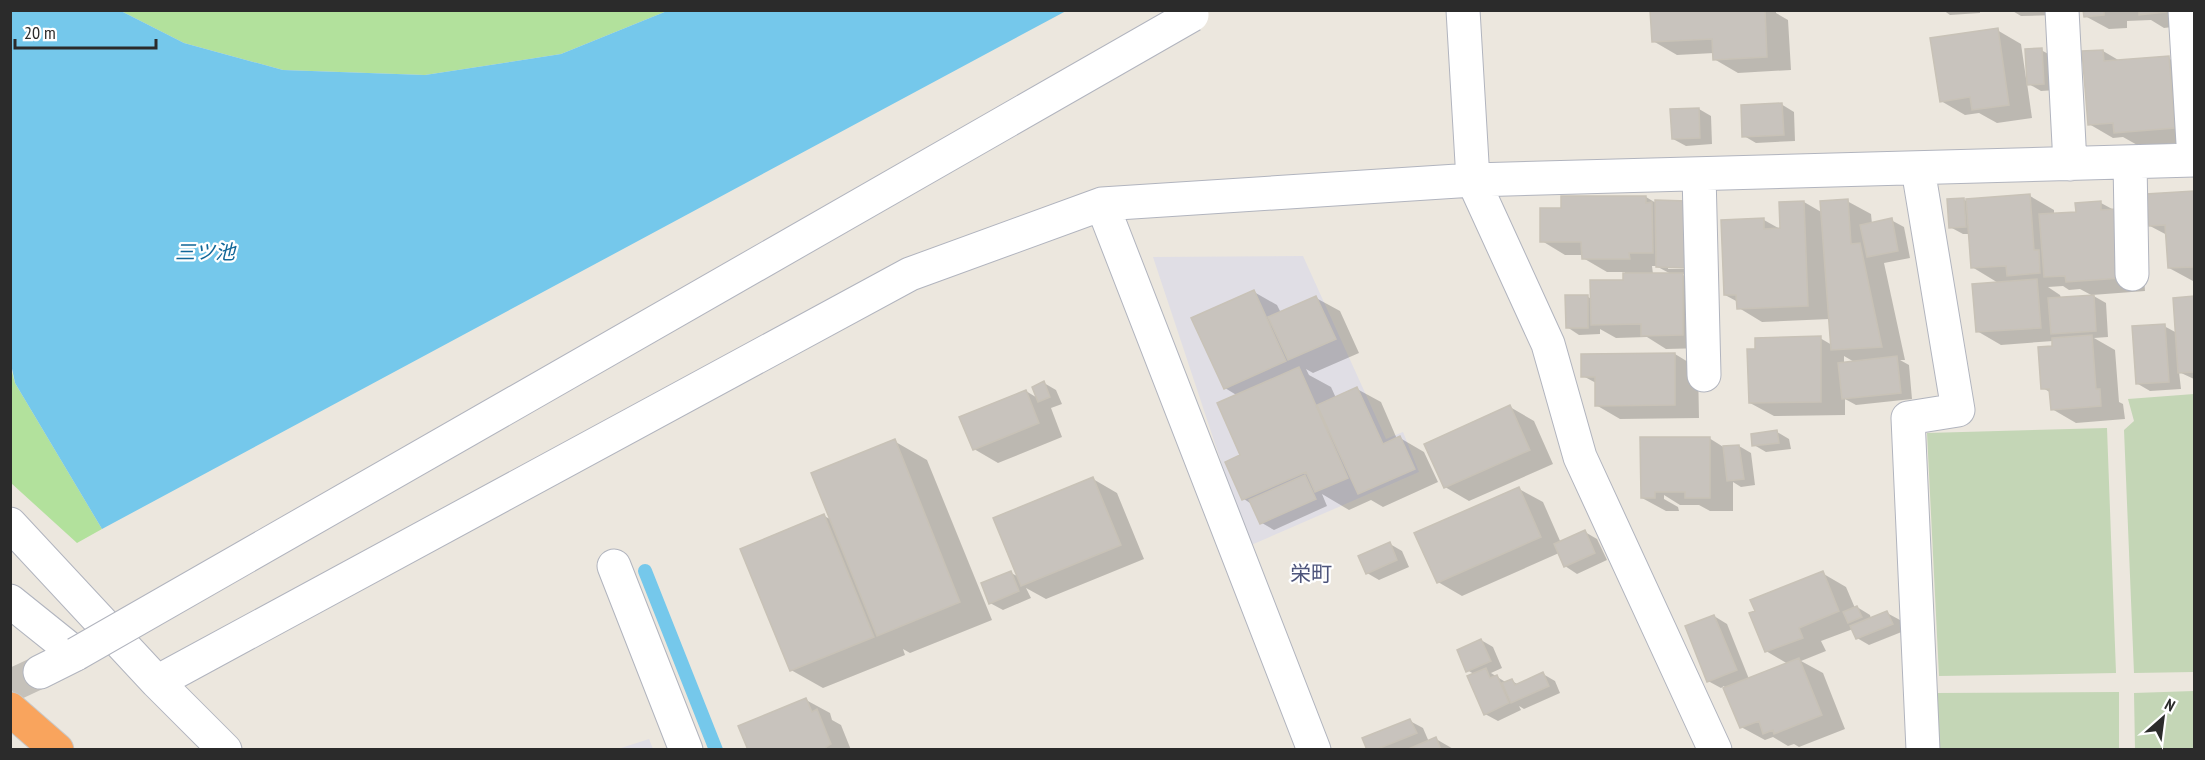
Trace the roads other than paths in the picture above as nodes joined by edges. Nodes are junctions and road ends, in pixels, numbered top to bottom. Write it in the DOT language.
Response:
graph roads {
  1 [pos="1463,10"];
  2 [pos="2062,10"];
  3 [pos="2185,10"];
  4 [pos="1196,13"];
  5 [pos="2194,160"];
  6 [pos="2130,162"];
  7 [pos="2070,164"];
  8 [pos="1918,169"];
  9 [pos="1699,174"];
  10 [pos="1473,180"];
  11 [pos="1102,204"];
  12 [pos="2133,274"];
  13 [pos="1704,375"];
  14 [pos="10,524"];
  15 [pos="614,566"];
  16 [pos="10,601"];
  17 [pos="76,654"];
  18 [pos="40,672"];
  19 [pos="157,682"];
  20 [pos="10,709"];
  21 [pos="10,732"];
  22 [pos="31,750"];
  23 [pos="57,750"];
  24 [pos="225,750"];
  25 [pos="687,750"];
  26 [pos="1314,750"];
  27 [pos="1715,750"];
  28 [pos="1923,750"];
  1 -- 10 [label="street"];
  2 -- 7 [label="street"];
  3 -- 5 [label="street"];
  4 -- 17 [label="street, bridge"];
  5 -- 6 [label="street"];
  6 -- 7 [label="street"];
  6 -- 12 [label="street"];
  7 -- 8 [label="street"];
  8 -- 9 [label="street"];
  8 -- 28 [label="street"];
  9 -- 10 [label="street"];
  9 -- 13 [label="street"];
  10 -- 11 [label="street"];
  10 -- 27 [label="street"];
  11 -- 19 [label="street"];
  11 -- 26 [label="street"];
  14 -- 19 [label="street"];
  15 -- 25 [label="street"];
  16 -- 17 [label="street"];
  17 -- 18 [label="street"];
  19 -- 24 [label="street"];
  20 -- 23 [label="highway"];
  21 -- 22 [label="highway"];
}
